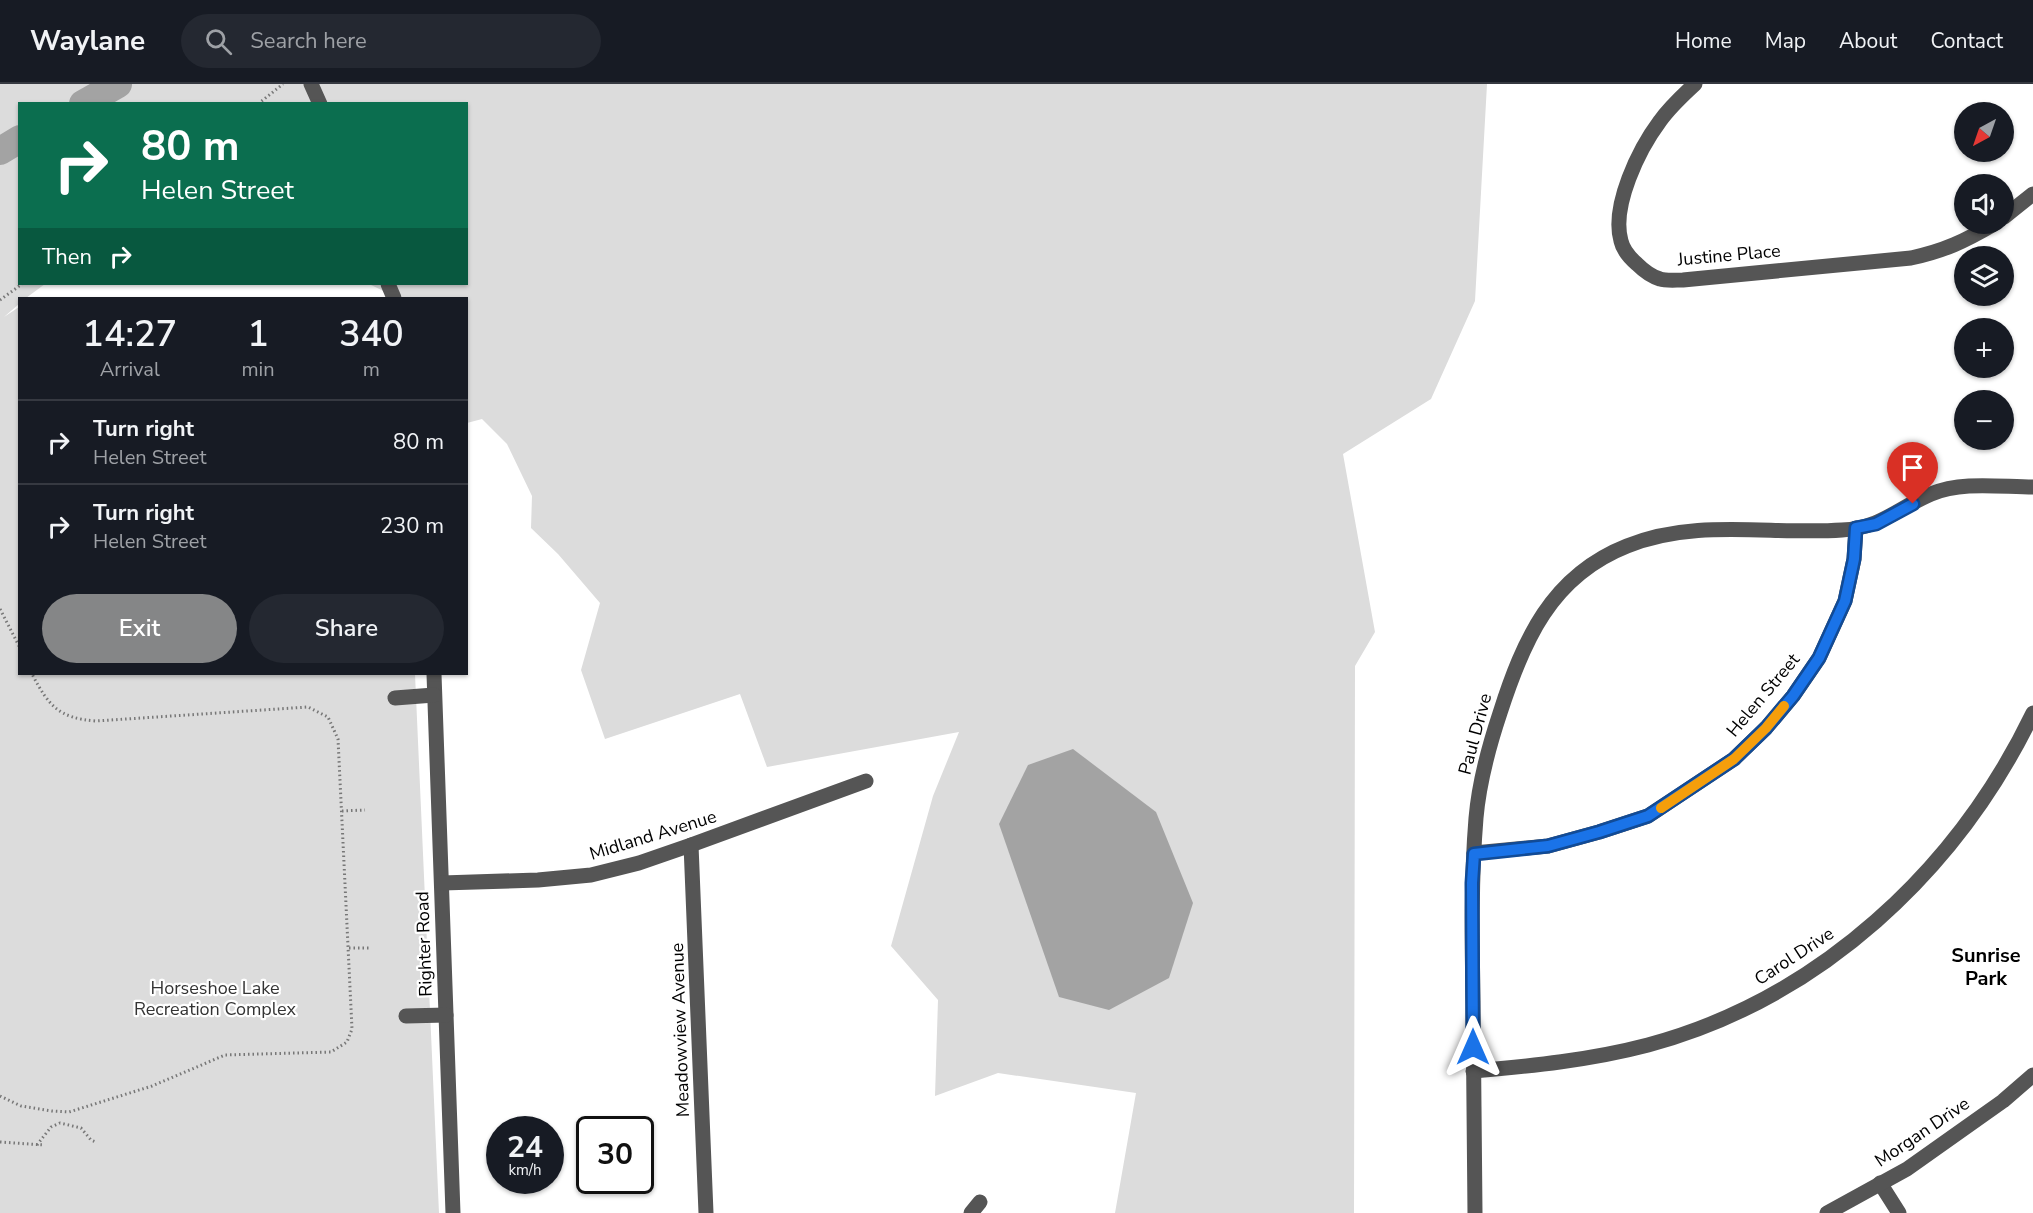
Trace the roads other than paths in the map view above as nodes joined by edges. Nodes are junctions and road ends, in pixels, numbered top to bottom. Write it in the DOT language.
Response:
graph roads {
  1 [pos="311,84"];
  2 [pos="1695,84"];
  3 [pos="319,102"];
  4 [pos="2033,194"];
  5 [pos="2014,209"];
  6 [pos="1977,234"];
  7 [pos="2033,487"];
  8 [pos="1856,528"];
  9 [pos="434,675"];
  10 [pos="434,695"];
  11 [pos="395,698"];
  12 [pos="2033,714"];
  13 [pos="866,781"];
  14 [pos="691,845"];
  15 [pos="1474,854"];
  16 [pos="441,883"];
  17 [pos="446,1015"];
  18 [pos="406,1016"];
  19 [pos="1473,1071"];
  20 [pos="2033,1075"];
  21 [pos="1880,1183"];
  22 [pos="453,1213"];
  23 [pos="706,1213"];
  24 [pos="1475,1213"];
  25 [pos="1827,1213"];
  26 [pos="1899,1213"];
  1 -- 3 [label="street"];
  2 -- 6 [label="street, Justine Place"];
  4 -- 5 [label="street"];
  7 -- 8 [label="street"];
  8 -- 15 [label="street, Helen Street"];
  8 -- 15 [label="street, Paul Drive"];
  9 -- 10 [label="street, Righter Road"];
  10 -- 11 [label="street"];
  10 -- 16 [label="street, Righter Road"];
  12 -- 19 [label="street, Carol Drive"];
  13 -- 14 [label="street, Midland Avenue"];
  14 -- 16 [label="street, Midland Avenue"];
  14 -- 23 [label="street, Meadowview Avenue"];
  15 -- 19 [label="street, Paul Drive"];
  16 -- 17 [label="street, Righter Road"];
  17 -- 18 [label="street"];
  17 -- 22 [label="street, Righter Road"];
  19 -- 24 [label="street, Paul Drive"];
  20 -- 21 [label="street, Morgan Drive"];
  21 -- 25 [label="street, Morgan Drive"];
  21 -- 26 [label="street"];
}
